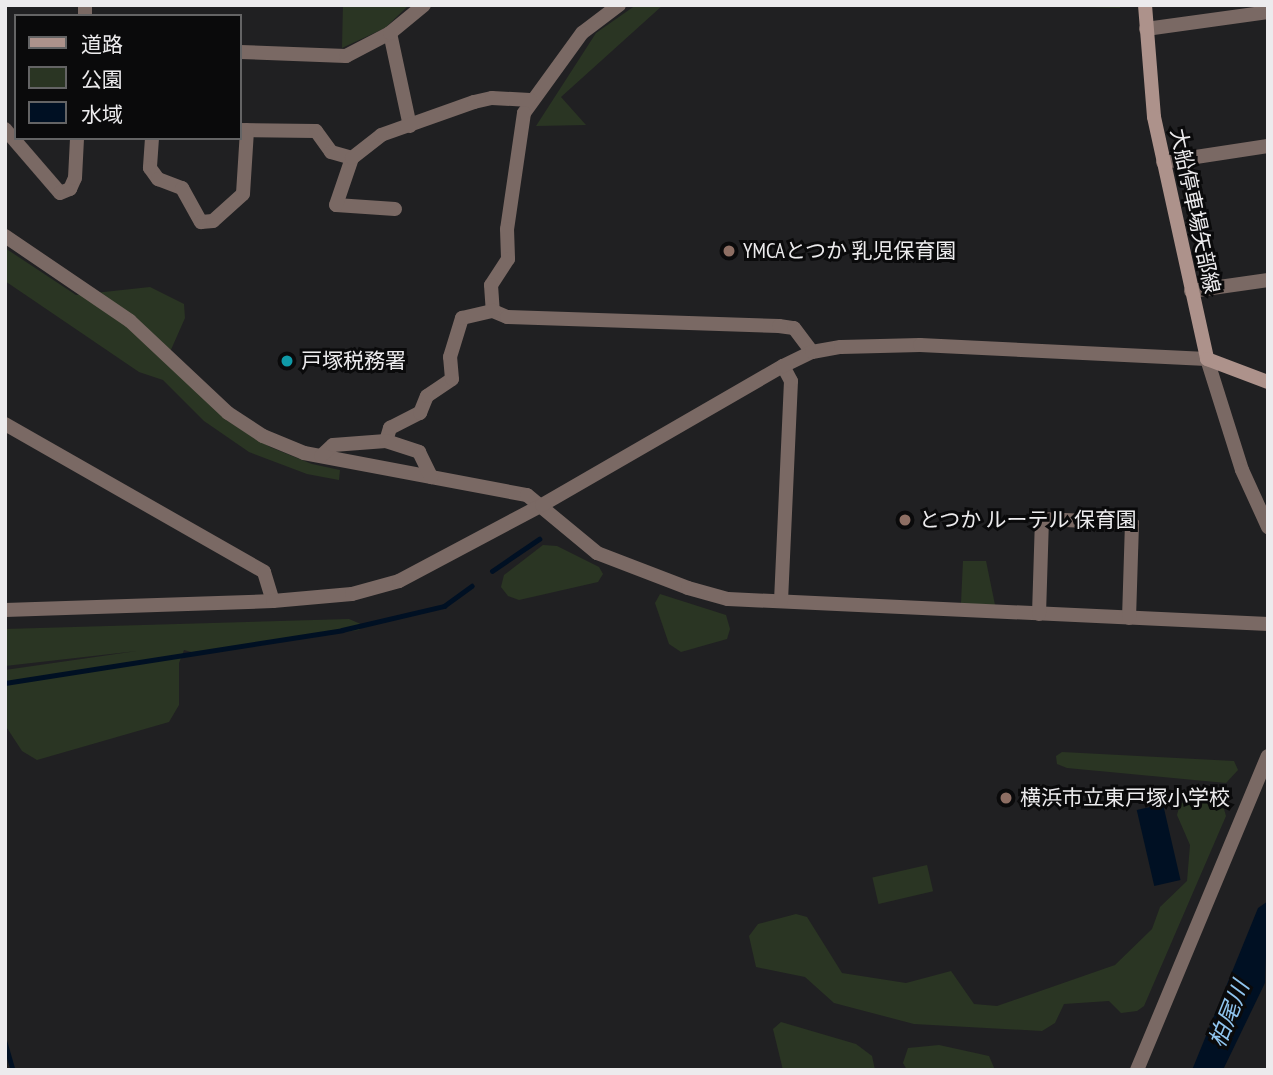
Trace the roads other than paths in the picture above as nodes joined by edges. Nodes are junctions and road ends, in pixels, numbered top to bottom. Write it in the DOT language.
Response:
graph roads {
  1 [pos="424,5"];
  2 [pos="619,5"];
  3 [pos="1145,5"];
  4 [pos="1268,12"];
  5 [pos="1146,29"];
  6 [pos="390,33"];
  7 [pos="242,52"];
  8 [pos="530,100"];
  9 [pos="410,126"];
  10 [pos="244,130"];
  11 [pos="14,140"];
  12 [pos="77,140"];
  13 [pos="152,140"];
  14 [pos="1268,146"];
  15 [pos="352,158"];
  16 [pos="1163,162"];
  17 [pos="395,209"];
  18 [pos="5,236"];
  19 [pos="1268,280"];
  20 [pos="1191,291"];
  21 [pos="494,311"];
  22 [pos="812,352"];
  23 [pos="1207,359"];
  24 [pos="783,366"];
  25 [pos="1268,382"];
  26 [pos="5,424"];
  27 [pos="386,441"];
  28 [pos="321,456"];
  29 [pos="431,477"];
  30 [pos="542,505"];
  31 [pos="1268,527"];
  32 [pos="272,601"];
  33 [pos="781,601"];
  34 [pos="5,610"];
  35 [pos="1039,614"];
  36 [pos="1129,618"];
  37 [pos="1268,624"];
  38 [pos="1268,756"];
  39 [pos="1138,1070"];
  1 -- 6 [label="street"];
  2 -- 8 [label="street"];
  3 -- 5 [label="main road, 大船停車場矢部線"];
  4 -- 5 [label="street"];
  5 -- 16 [label="main road, 大船停車場矢部線"];
  6 -- 7 [label="street"];
  6 -- 9 [label="street"];
  8 -- 9 [label="street"];
  8 -- 21 [label="street"];
  9 -- 15 [label="street"];
  10 -- 13 [label="street"];
  10 -- 15 [label="street"];
  11 -- 12 [label="street"];
  14 -- 16 [label="street"];
  15 -- 17 [label="street"];
  16 -- 20 [label="main road, 大船停車場矢部線"];
  18 -- 28 [label="street"];
  19 -- 20 [label="street"];
  20 -- 23 [label="main road, 大船停車場矢部線"];
  21 -- 22 [label="street"];
  21 -- 27 [label="street"];
  22 -- 23 [label="street"];
  22 -- 24 [label="street"];
  23 -- 25 [label="main road"];
  23 -- 31 [label="street"];
  24 -- 30 [label="street"];
  24 -- 33 [label="street"];
  26 -- 32 [label="street"];
  27 -- 28 [label="street"];
  27 -- 29 [label="street"];
  28 -- 29 [label="street"];
  29 -- 30 [label="street"];
  30 -- 32 [label="street"];
  30 -- 33 [label="street"];
  32 -- 34 [label="street"];
  33 -- 35 [label="street"];
  35 -- 36 [label="street"];
  35 -- 36 [label="street"];
  36 -- 37 [label="street"];
  38 -- 39 [label="street"];
}
